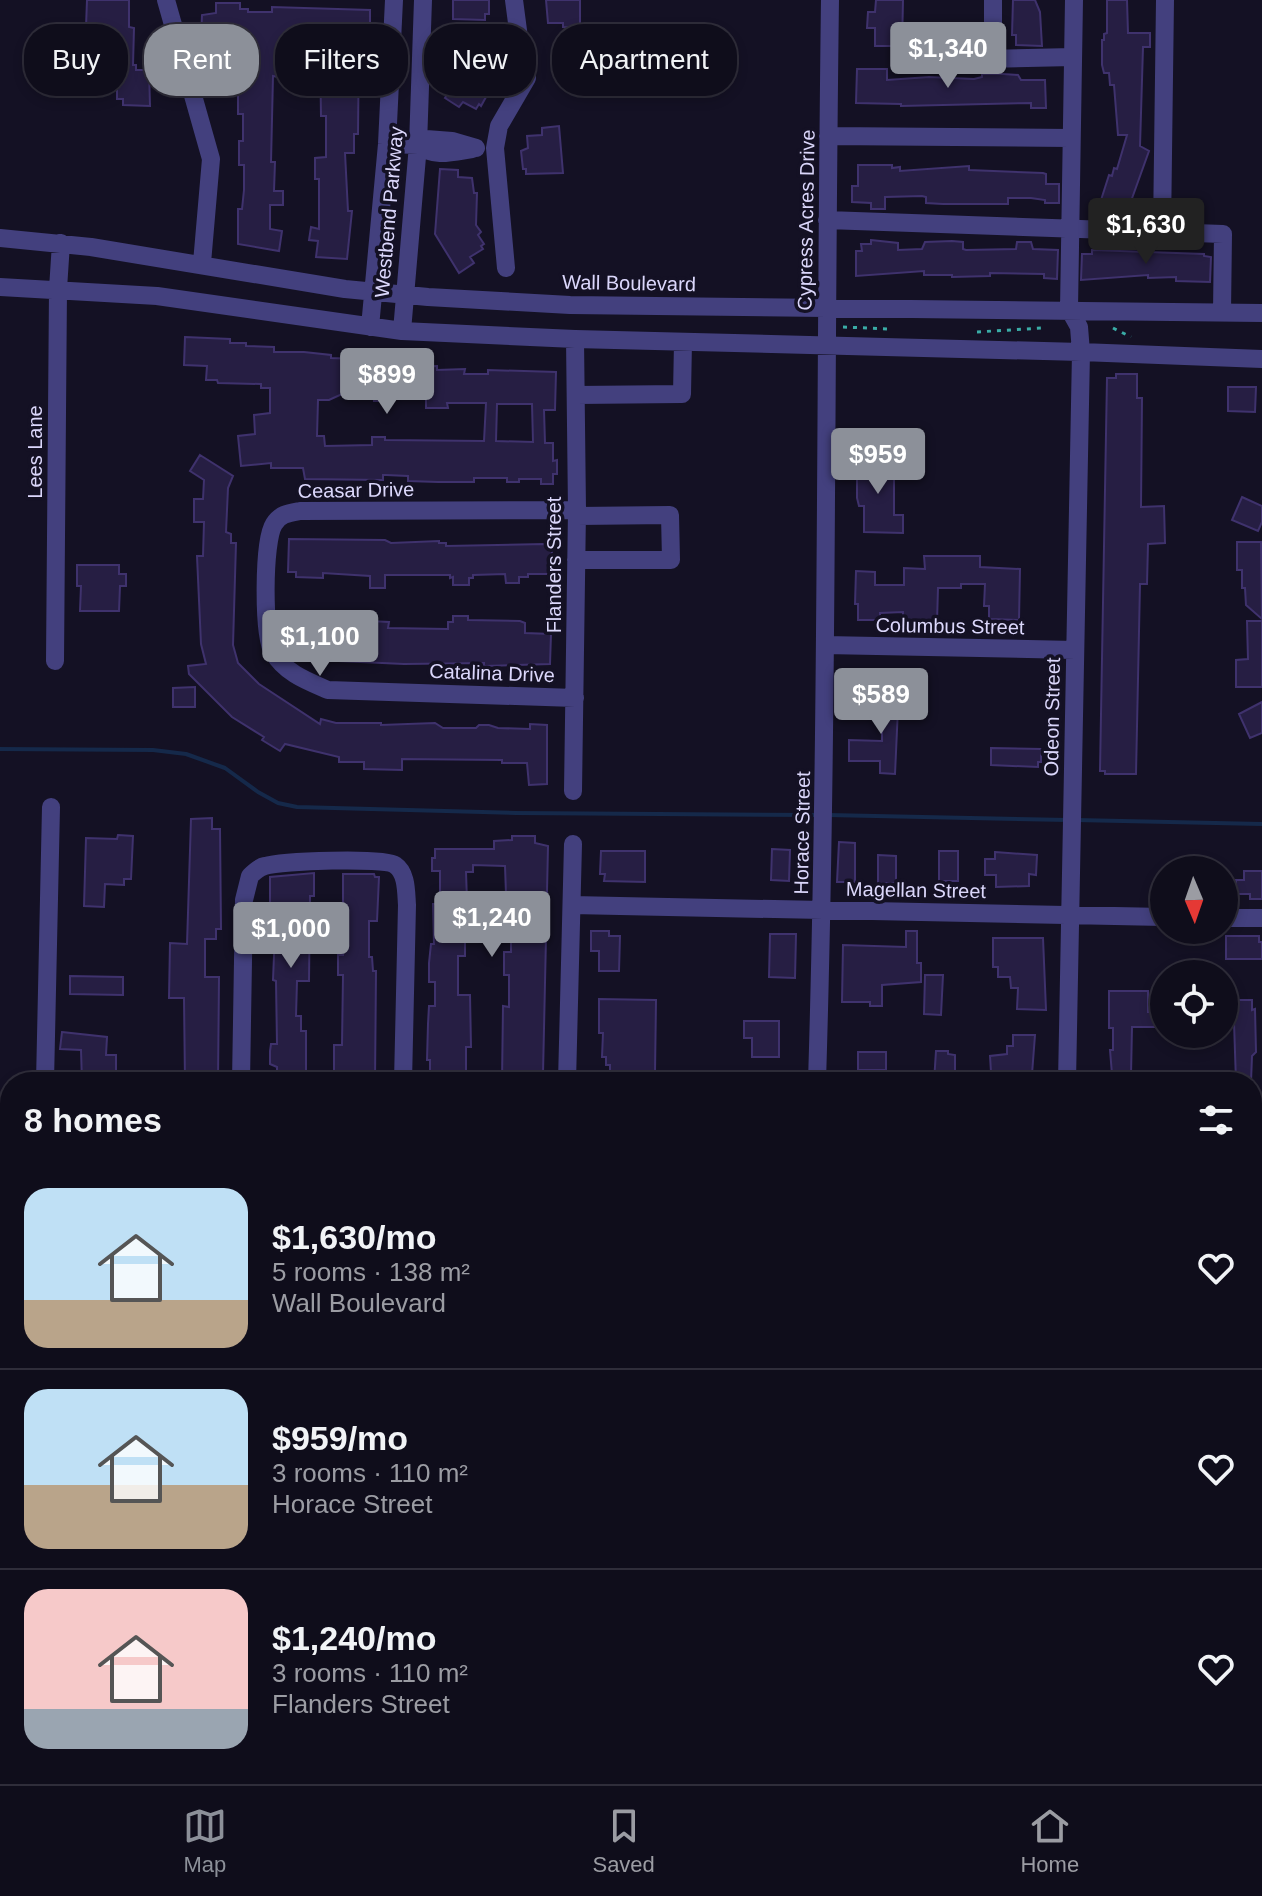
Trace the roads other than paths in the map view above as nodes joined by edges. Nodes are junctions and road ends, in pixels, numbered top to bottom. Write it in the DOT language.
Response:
graph roads {
  1 [pos="166,0"];
  2 [pos="394,0"];
  3 [pos="423,0"];
  4 [pos="514,0"];
  5 [pos="830,0"];
  6 [pos="993,0"];
  7 [pos="1074,0"];
  8 [pos="1165,0"];
  9 [pos="1073,57"];
  10 [pos="993,59"];
  11 [pos="902,61"];
  12 [pos="828,136"];
  13 [pos="1070,138"];
  14 [pos="387,144"];
  15 [pos="418,145"];
  16 [pos="486,148"];
  17 [pos="827,220"];
  18 [pos="1072,228"];
  19 [pos="1162,231"];
  20 [pos="0,238"];
  21 [pos="61,243"];
  22 [pos="202,263"];
  23 [pos="506,268"];
  24 [pos="0,287"];
  25 [pos="58,289"];
  26 [pos="373,292"];
  27 [pos="404,295"];
  28 [pos="827,307"];
  29 [pos="1069,309"];
  30 [pos="1222,312"];
  31 [pos="1262,313"];
  32 [pos="370,327"];
  33 [pos="402,331"];
  34 [pos="575,339"];
  35 [pos="683,342"];
  36 [pos="826,345"];
  37 [pos="1081,352"];
  38 [pos="1262,359"];
  39 [pos="576,395"];
  40 [pos="577,513"];
  41 [pos="576,560"];
  42 [pos="825,645"];
  43 [pos="1075,650"];
  44 [pos="55,661"];
  45 [pos="359,692"];
  46 [pos="575,698"];
  47 [pos="573,791"];
  48 [pos="51,807"];
  49 [pos="573,844"];
  50 [pos="572,905"];
  51 [pos="823,910"];
  52 [pos="1071,916"];
  53 [pos="1150,917"];
  54 [pos="1238,918"];
  55 [pos="1262,918"];
  56 [pos="45,1072"];
  57 [pos="241,1072"];
  58 [pos="403,1072"];
  59 [pos="567,1072"];
  60 [pos="817,1072"];
  61 [pos="1067,1072"];
  1 -- 22 [label="street"];
  2 -- 14 [label="street, Westbend Parkway"];
  3 -- 15 [label="street, Westbend Parkway"];
  4 -- 16 [label="street"];
  5 -- 12 [label="street, Cypress Acres Drive"];
  6 -- 10 [label="street"];
  7 -- 9 [label="street, Odeon Street"];
  8 -- 19 [label="street"];
  9 -- 10 [label="street"];
  9 -- 13 [label="street, Odeon Street"];
  10 -- 11 [label="street"];
  12 -- 13 [label="street"];
  12 -- 17 [label="street, Cypress Acres Drive"];
  13 -- 18 [label="street, Odeon Street"];
  14 -- 15 [label="street"];
  14 -- 26 [label="street, Westbend Parkway"];
  15 -- 16 [label="street"];
  15 -- 27 [label="street, Westbend Parkway"];
  16 -- 23 [label="street"];
  17 -- 18 [label="street"];
  17 -- 28 [label="street, Cypress Acres Drive"];
  18 -- 19 [label="street"];
  18 -- 29 [label="street, Odeon Street"];
  19 -- 30 [label="street"];
  20 -- 21 [label="street, Wall Boulevard"];
  21 -- 22 [label="street, Wall Boulevard"];
  21 -- 25 [label="street, Lees Lane"];
  22 -- 26 [label="street, Wall Boulevard"];
  24 -- 25 [label="street"];
  25 -- 32 [label="street"];
  25 -- 44 [label="street, Lees Lane"];
  26 -- 27 [label="street, Wall Boulevard"];
  26 -- 32 [label="street, Westbend Parkway"];
  27 -- 28 [label="street, Wall Boulevard"];
  27 -- 33 [label="street, Westbend Parkway"];
  28 -- 29 [label="street, Wall Boulevard"];
  28 -- 36 [label="street, Cypress Acres Drive"];
  29 -- 30 [label="street, Wall Boulevard"];
  29 -- 37 [label="street, Odeon Street"];
  30 -- 31 [label="street, Wall Boulevard"];
  32 -- 33 [label="street"];
  33 -- 34 [label="street"];
  34 -- 35 [label="street"];
  34 -- 39 [label="street, Flanders Street"];
  35 -- 36 [label="street"];
  35 -- 39 [label="street"];
  36 -- 37 [label="street"];
  36 -- 42 [label="street, Horace Street"];
  37 -- 38 [label="street"];
  37 -- 43 [label="street, Odeon Street"];
  39 -- 40 [label="street, Flanders Street"];
  40 -- 41 [label="street, Flanders Street"];
  40 -- 41 [label="street"];
  40 -- 45 [label="street, Ceasar Drive"];
  41 -- 46 [label="street, Flanders Street"];
  42 -- 43 [label="street, Columbus Street"];
  42 -- 51 [label="street, Horace Street"];
  43 -- 52 [label="street, Odeon Street"];
  45 -- 46 [label="street, Catalina Drive"];
  46 -- 47 [label="street, Flanders Street"];
  48 -- 56 [label="street"];
  49 -- 50 [label="street"];
  50 -- 51 [label="street, Magellan Street"];
  50 -- 59 [label="street"];
  51 -- 52 [label="street, Magellan Street"];
  51 -- 60 [label="street, Horace Street"];
  52 -- 53 [label="street, Magellan Street"];
  52 -- 61 [label="street, Odeon Street"];
  54 -- 55 [label="street"];
  57 -- 58 [label="street"];
}
